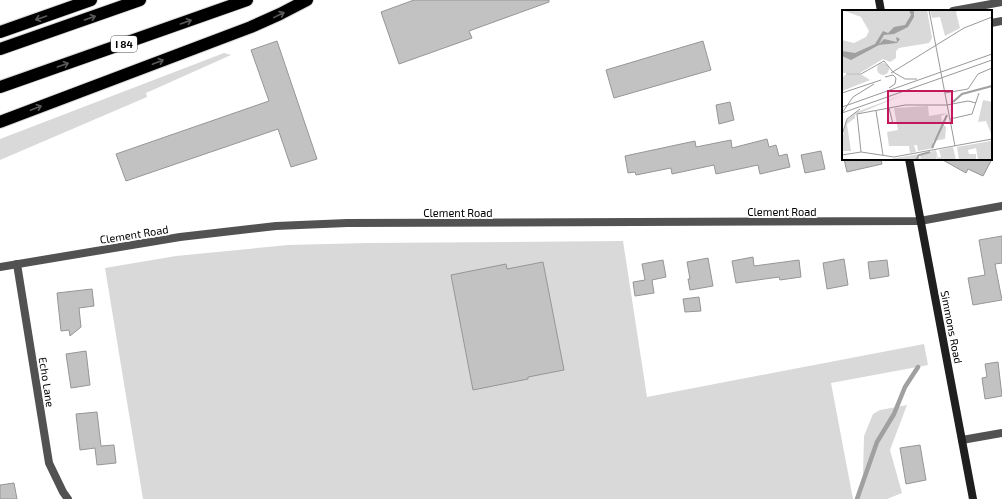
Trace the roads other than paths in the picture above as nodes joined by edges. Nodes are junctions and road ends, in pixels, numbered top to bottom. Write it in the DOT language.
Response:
graph roads {
  1 [pos="90,0"];
  2 [pos="140,0"];
  3 [pos="247,0"];
  4 [pos="308,0"];
  5 [pos="879,0"];
  6 [pos="1002,2"];
  7 [pos="881,10"];
  8 [pos="958,10"];
  9 [pos="1002,21"];
  10 [pos="992,23"];
  11 [pos="0,32"];
  12 [pos="0,50"];
  13 [pos="0,87"];
  14 [pos="0,122"];
  15 [pos="909,160"];
  16 [pos="1002,206"];
  17 [pos="920,221"];
  18 [pos="17,264"];
  19 [pos="0,267"];
  20 [pos="1002,432"];
  21 [pos="962,440"];
  22 [pos="68,499"];
  23 [pos="974,499"];
  1 -- 11 [label="highway, one-way"];
  12 -- 2 [label="highway, one-way"];
  13 -- 3 [label="highway, I 84, one-way"];
  14 -- 4 [label="highway, one-way"];
  5 -- 7 [label="main road"];
  6 -- 8 [label="street"];
  9 -- 10 [label="street"];
  15 -- 17 [label="main road, Simmons Road"];
  16 -- 17 [label="street, Clement Road"];
  17 -- 18 [label="street, Clement Road"];
  17 -- 21 [label="main road, Simmons Road"];
  18 -- 19 [label="street, Clement Road"];
  18 -- 22 [label="street, Echo Lane"];
  20 -- 21 [label="street"];
  21 -- 23 [label="main road, Simmons Road"];
}
